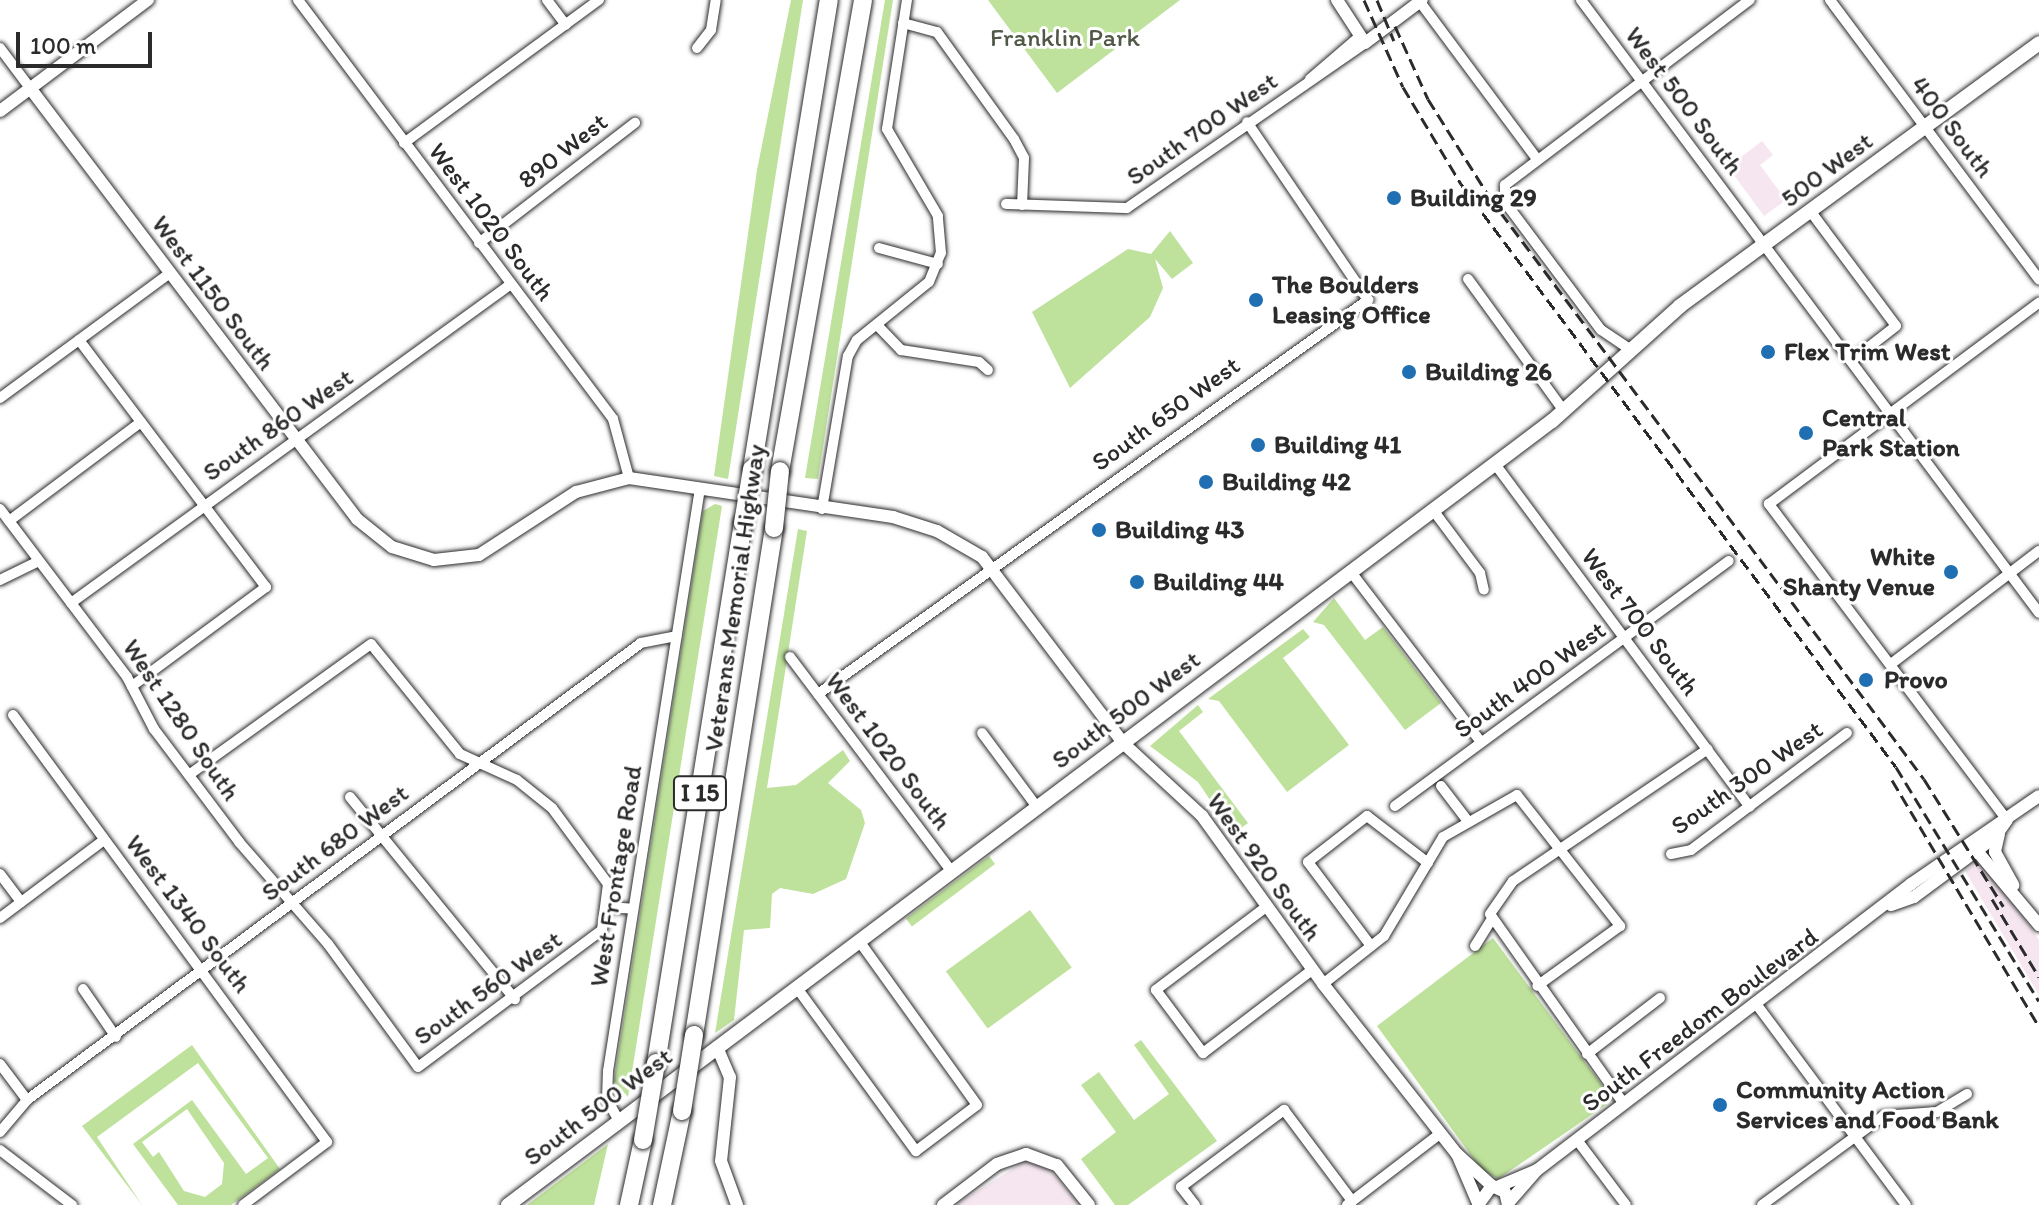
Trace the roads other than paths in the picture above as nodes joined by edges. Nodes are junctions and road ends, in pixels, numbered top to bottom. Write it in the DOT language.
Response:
graph roads {
  1 [pos="148,0"];
  2 [pos="298,0"];
  3 [pos="547,0"];
  4 [pos="599,0"];
  5 [pos="716,0"];
  6 [pos="829,0"];
  7 [pos="863,0"];
  8 [pos="907,0"];
  9 [pos="1338,0"];
  10 [pos="1581,0"];
  11 [pos="1750,0"];
  12 [pos="1830,0"];
  13 [pos="1417,1"];
  14 [pos="903,23"];
  15 [pos="566,25"];
  16 [pos="1366,37"];
  17 [pos="2039,43"];
  18 [pos="0,48"];
  19 [pos="697,48"];
  20 [pos="1641,81"];
  21 [pos="30,88"];
  22 [pos="0,111"];
  23 [pos="1247,122"];
  24 [pos="635,123"];
  25 [pos="1925,127"];
  26 [pos="404,143"];
  27 [pos="1537,159"];
  28 [pos="1006,204"];
  29 [pos="1022,205"];
  30 [pos="1811,212"];
  31 [pos="479,243"];
  32 [pos="1764,245"];
  33 [pos="879,248"];
  34 [pos="938,264"];
  35 [pos="170,273"];
  36 [pos="1468,279"];
  37 [pos="2039,279"];
  38 [pos="511,284"];
  39 [pos="2039,303"];
  40 [pos="877,325"];
  41 [pos="1644,337"];
  42 [pos="79,340"];
  43 [pos="1628,348"];
  44 [pos="1851,361"];
  45 [pos="988,370"];
  46 [pos="0,398"];
  47 [pos="1564,411"];
  48 [pos="1890,414"];
  49 [pos="141,422"];
  50 [pos="297,439"];
  51 [pos="1495,464"];
  52 [pos="629,478"];
  53 [pos="700,488"];
  54 [pos="203,505"];
  55 [pos="0,509"];
  56 [pos="822,509"];
  57 [pos="1433,510"];
  58 [pos="9,521"];
  59 [pos="2039,551"];
  60 [pos="1729,561"];
  61 [pos="37,562"];
  62 [pos="992,568"];
  63 [pos="1351,572"];
  64 [pos="2009,573"];
  65 [pos="0,580"];
  66 [pos="1484,590"];
  67 [pos="71,603"];
  68 [pos="2039,613"];
  69 [pos="676,636"];
  70 [pos="1626,639"];
  71 [pos="790,657"];
  72 [pos="1891,664"];
  73 [pos="132,686"];
  74 [pos="818,694"];
  75 [pos="13,715"];
  76 [pos="982,733"];
  77 [pos="1847,733"];
  78 [pos="1481,742"];
  79 [pos="1123,743"];
  80 [pos="1708,749"];
  81 [pos="478,763"];
  82 [pos="189,775"];
  83 [pos="1441,786"];
  84 [pos="2039,796"];
  85 [pos="350,797"];
  86 [pos="1395,806"];
  87 [pos="1037,807"];
  88 [pos="1750,807"];
  89 [pos="1467,820"];
  90 [pos="2007,820"];
  91 [pos="1999,834"];
  92 [pos="381,836"];
  93 [pos="104,840"];
  94 [pos="1977,851"];
  95 [pos="1564,852"];
  96 [pos="1671,854"];
  97 [pos="1428,863"];
  98 [pos="951,871"];
  99 [pos="0,874"];
  100 [pos="2015,892"];
  101 [pos="21,902"];
  102 [pos="291,903"];
  103 [pos="1891,905"];
  104 [pos="607,907"];
  105 [pos="1266,907"];
  106 [pos="633,909"];
  107 [pos="0,918"];
  108 [pos="1491,920"];
  109 [pos="2039,925"];
  110 [pos="859,941"];
  111 [pos="1371,946"];
  112 [pos="1475,946"];
  113 [pos="204,969"];
  114 [pos="1312,970"];
  115 [pos="1323,984"];
  116 [pos="1537,986"];
  117 [pos="797,988"];
  118 [pos="83,989"];
  119 [pos="1660,998"];
  120 [pos="515,999"];
  121 [pos="1757,1005"];
  122 [pos="116,1037"];
  123 [pos="717,1047"];
  124 [pos="1587,1054"];
  125 [pos="0,1064"];
  126 [pos="418,1067"];
  127 [pos="1967,1094"];
  128 [pos="27,1100"];
  129 [pos="1624,1104"];
  130 [pos="619,1121"];
  131 [pos="0,1132"];
  132 [pos="1441,1133"];
  133 [pos="1854,1136"];
  134 [pos="1577,1140"];
  135 [pos="0,1150"];
  136 [pos="1457,1154"];
  137 [pos="1537,1170"];
  138 [pos="1495,1186"];
  139 [pos="1350,1203"];
  140 [pos="1509,1203"];
  141 [pos="1477,1204"];
  142 [pos="72,1205"];
  143 [pos="243,1205"];
  144 [pos="508,1205"];
  145 [pos="629,1205"];
  146 [pos="662,1205"];
  147 [pos="737,1205"];
  148 [pos="943,1205"];
  149 [pos="1089,1205"];
  150 [pos="1195,1205"];
  151 [pos="1626,1205"];
  152 [pos="1762,1205"];
  153 [pos="1906,1205"];
  1 -- 21 [label="street"];
  2 -- 26 [label="street, West 1020 South"];
  3 -- 15 [label="street"];
  4 -- 15 [label="street"];
  5 -- 19 [label="street"];
  6 -- 145 [label="highway, Veterans Memorial Highway / I 15, bridge"];
  7 -- 146 [label="highway, Veterans Memorial Highway / I 15, bridge"];
  8 -- 14 [label="street"];
  9 -- 16 [label="street"];
  10 -- 20 [label="street, West 500 South"];
  11 -- 20 [label="street"];
  12 -- 25 [label="street, 400 South"];
  13 -- 16 [label="street, South 700 West"];
  13 -- 27 [label="street"];
  14 -- 29 [label="street"];
  14 -- 34 [label="street"];
  15 -- 26 [label="street"];
  16 -- 23 [label="street, South 700 West"];
  17 -- 25 [label="main road, 500 West"];
  18 -- 21 [label="street, West 1150 South"];
  20 -- 27 [label="street"];
  20 -- 32 [label="street, West 500 South"];
  21 -- 22 [label="street"];
  21 -- 35 [label="street, West 1150 South"];
  23 -- 29 [label="street, South 700 West"];
  23 -- 62 [label="street, South 650 West"];
  24 -- 31 [label="street, 890 West"];
  25 -- 30 [label="main road, 500 West"];
  25 -- 37 [label="street, 400 South"];
  26 -- 31 [label="street, West 1020 South"];
  27 -- 43 [label="street"];
  28 -- 29 [label="street, South 700 West"];
  30 -- 32 [label="main road, 500 West"];
  30 -- 44 [label="street"];
  31 -- 38 [label="street, West 1020 South"];
  32 -- 41 [label="main road, 500 West"];
  32 -- 44 [label="street, West 500 South"];
  33 -- 34 [label="street"];
  34 -- 40 [label="street"];
  35 -- 42 [label="street"];
  35 -- 50 [label="street, West 1150 South"];
  36 -- 47 [label="street"];
  38 -- 50 [label="street, South 860 West"];
  38 -- 52 [label="street, West 1020 South"];
  39 -- 48 [label="street"];
  40 -- 45 [label="street"];
  40 -- 56 [label="street"];
  41 -- 43 [label="main road, South 500 West"];
  41 -- 47 [label="main road, South 500 West"];
  42 -- 46 [label="street"];
  42 -- 49 [label="street"];
  43 -- 47 [label="main road, South 500 West"];
  44 -- 48 [label="street, West 500 South"];
  47 -- 51 [label="main road, South 500 West"];
  48 -- 64 [label="street, West 500 South"];
  48 -- 72 [label="street"];
  49 -- 54 [label="street"];
  49 -- 58 [label="street"];
  50 -- 52 [label="street, West 1150 South"];
  50 -- 54 [label="street, South 860 West"];
  51 -- 57 [label="main road, South 500 West"];
  51 -- 70 [label="street, West 700 South"];
  52 -- 53 [label="street, West 920 South"];
  53 -- 56 [label="street, West 920 South"];
  53 -- 69 [label="street, West Frontage Road"];
  54 -- 67 [label="street, South 860 West"];
  54 -- 73 [label="street"];
  55 -- 58 [label="street, West 1280 South"];
  56 -- 62 [label="street, West 920 South"];
  57 -- 63 [label="main road, South 500 West"];
  57 -- 66 [label="street"];
  58 -- 61 [label="street, West 1280 South"];
  59 -- 64 [label="street"];
  60 -- 70 [label="street, South 400 West"];
  61 -- 65 [label="street"];
  61 -- 67 [label="street, West 1280 South"];
  62 -- 74 [label="street, South 650 West"];
  62 -- 79 [label="street, West 920 South"];
  63 -- 78 [label="street"];
  63 -- 79 [label="main road, South 500 West"];
  64 -- 68 [label="street, West 500 South"];
  64 -- 72 [label="street"];
  67 -- 73 [label="street, West 1280 South"];
  69 -- 81 [label="street, South 680 West"];
  69 -- 106 [label="street, West Frontage Road"];
  70 -- 78 [label="street, South 400 West"];
  70 -- 80 [label="street, West 700 South"];
  71 -- 74 [label="street, West 1020 South"];
  72 -- 90 [label="street"];
  73 -- 82 [label="street, West 1280 South"];
  74 -- 98 [label="street, West 1020 South"];
  75 -- 93 [label="street, West 1340 South"];
  76 -- 87 [label="street"];
  77 -- 88 [label="street, South 300 West"];
  78 -- 86 [label="street, South 400 West"];
  79 -- 87 [label="main road, South 500 West"];
  79 -- 105 [label="street, West 920 South"];
  80 -- 88 [label="street, West 700 South"];
  80 -- 95 [label="street"];
  81 -- 82 [label="street"];
  81 -- 92 [label="street, South 680 West"];
  81 -- 104 [label="street"];
  82 -- 102 [label="street, West 1280 South"];
  83 -- 89 [label="street"];
  84 -- 90 [label="street"];
  85 -- 92 [label="street"];
  87 -- 98 [label="main road, South 500 West"];
  88 -- 96 [label="street, South 300 West"];
  89 -- 95 [label="street"];
  89 -- 97 [label="street"];
  90 -- 91 [label="street, South Freedom Boulevard"];
  90 -- 103 [label="street, South Freedom Boulevard"];
  91 -- 94 [label="street, South Freedom Boulevard"];
  91 -- 100 [label="street"];
  92 -- 102 [label="street, South 680 West"];
  92 -- 120 [label="street"];
  93 -- 101 [label="street"];
  93 -- 113 [label="street, West 1340 South"];
  94 -- 100 [label="street"];
  94 -- 103 [label="street, South Freedom Boulevard"];
  95 -- 108 [label="street"];
  95 -- 116 [label="street"];
  97 -- 111 [label="street"];
  97 -- 111 [label="street"];
  98 -- 110 [label="main road, South 500 West"];
  99 -- 101 [label="street"];
  100 -- 109 [label="street"];
  101 -- 107 [label="street"];
  102 -- 113 [label="street, South 680 West"];
  102 -- 126 [label="street, West 1280 South"];
  103 -- 121 [label="street, South Freedom Boulevard"];
  104 -- 106 [label="street"];
  104 -- 120 [label="street, South 560 West"];
  105 -- 114 [label="street, West 920 South"];
  105 -- 114 [label="street"];
  106 -- 130 [label="street, West Frontage Road"];
  108 -- 112 [label="street"];
  108 -- 116 [label="street"];
  110 -- 117 [label="main road, South 500 West"];
  110 -- 117 [label="street"];
  111 -- 115 [label="street"];
  113 -- 122 [label="street, South 680 West"];
  113 -- 143 [label="street, West 1340 South"];
  114 -- 115 [label="street, West 920 South"];
  115 -- 132 [label="street, West 920 South"];
  116 -- 124 [label="street"];
  117 -- 123 [label="main road, South 500 West"];
  118 -- 122 [label="street"];
  119 -- 124 [label="street"];
  120 -- 126 [label="street, South 560 West"];
  121 -- 129 [label="street, South Freedom Boulevard"];
  121 -- 133 [label="street"];
  122 -- 128 [label="street, South 680 West"];
  123 -- 130 [label="main road, South 500 West"];
  123 -- 147 [label="street"];
  124 -- 129 [label="street"];
  125 -- 128 [label="street"];
  127 -- 133 [label="street"];
  128 -- 131 [label="street, South 680 West"];
  129 -- 134 [label="street, South Freedom Boulevard"];
  130 -- 144 [label="main road, South 500 West"];
  132 -- 136 [label="street, West 920 South"];
  132 -- 139 [label="street"];
  133 -- 152 [label="street"];
  133 -- 153 [label="street"];
  134 -- 137 [label="street, South Freedom Boulevard"];
  134 -- 151 [label="street"];
  135 -- 142 [label="street"];
  136 -- 138 [label="street, West 920 South"];
  136 -- 141 [label="street, West 920 South"];
  137 -- 138 [label="street, South Freedom Boulevard"];
  137 -- 140 [label="street, South Freedom Boulevard"];
  138 -- 140 [label="street, West 920 South"];
  138 -- 141 [label="street"];
  139 -- 150 [label="street"];
  148 -- 149 [label="street"];
}
